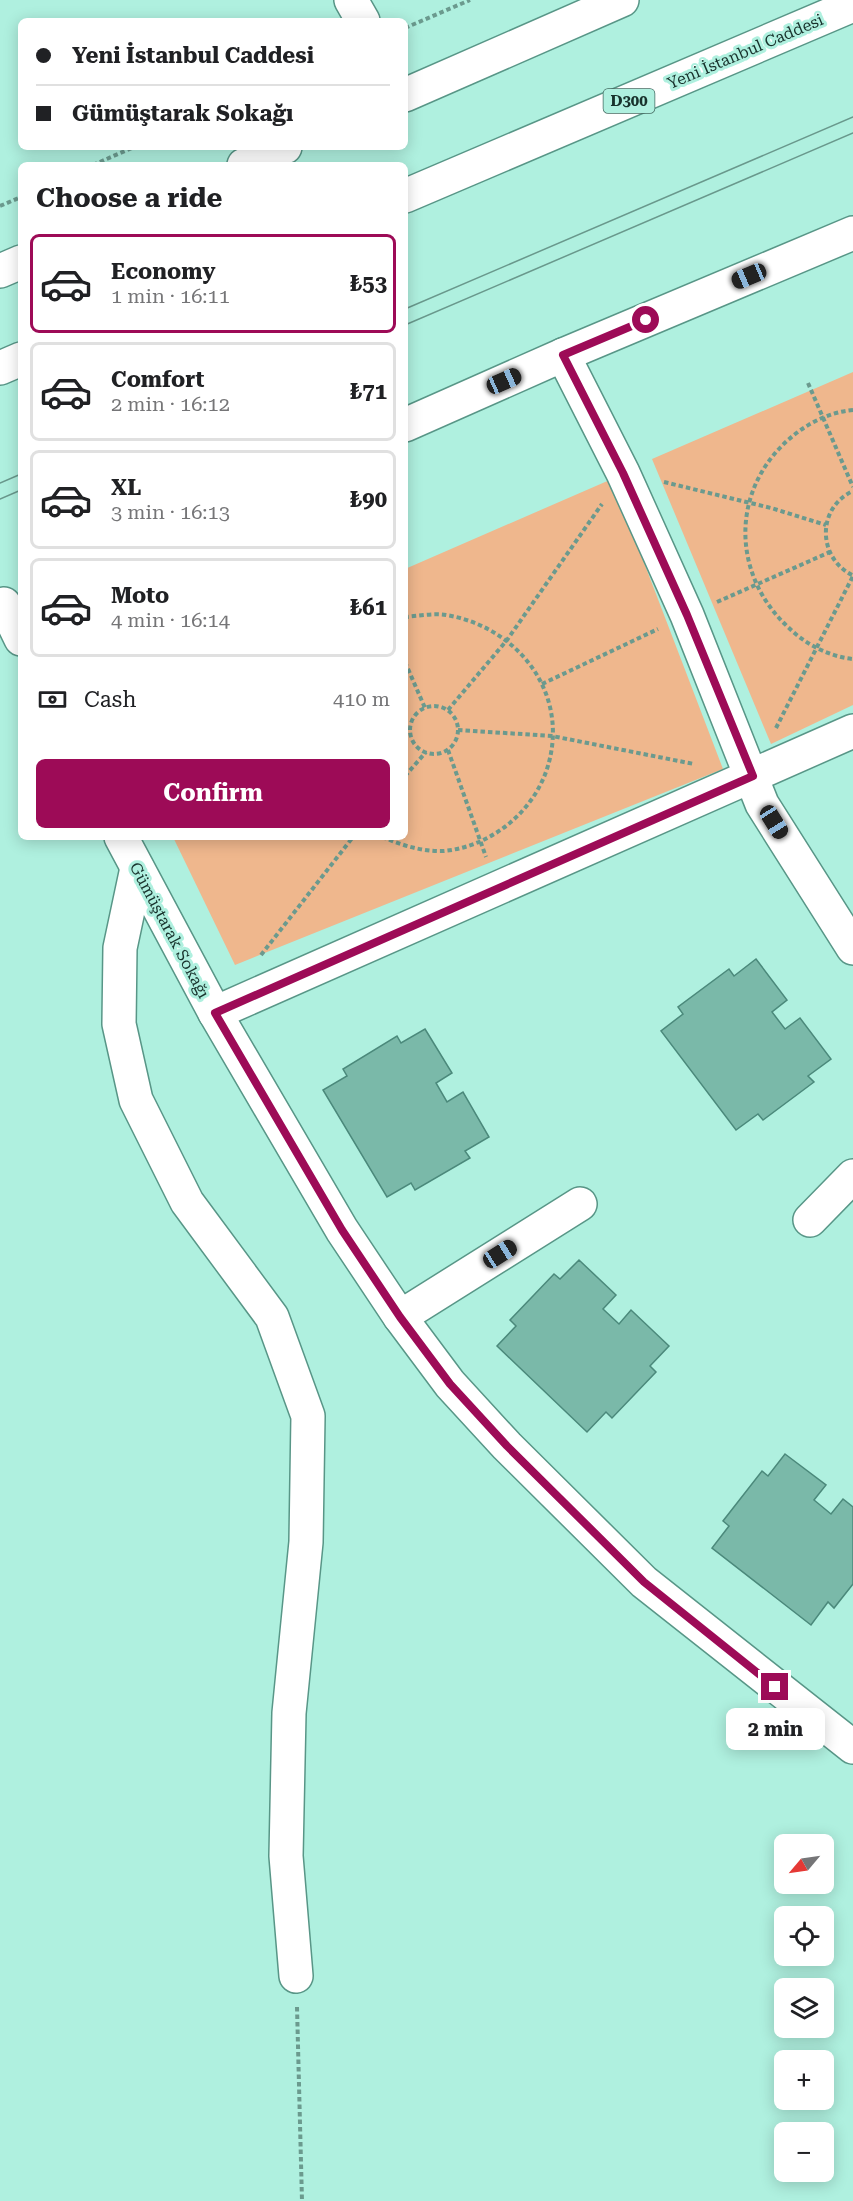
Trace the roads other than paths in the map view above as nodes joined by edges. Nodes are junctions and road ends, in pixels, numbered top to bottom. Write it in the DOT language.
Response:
graph roads {
  1 [pos="351,0"];
  2 [pos="621,0"];
  3 [pos="853,6"];
  4 [pos="361,18"];
  5 [pos="408,94"];
  6 [pos="278,150"];
  7 [pos="251,162"];
  8 [pos="408,195"];
  9 [pos="853,233"];
  10 [pos="18,263"];
  11 [pos="0,271"];
  12 [pos="563,355"];
  13 [pos="18,360"];
  14 [pos="0,368"];
  15 [pos="408,424"];
  16 [pos="8,602"];
  17 [pos="18,630"];
  18 [pos="853,731"];
  19 [pos="753,776"];
  20 [pos="123,840"];
  21 [pos="137,868"];
  22 [pos="853,948"];
  23 [pos="215,1013"];
  24 [pos="853,1176"];
  25 [pos="580,1204"];
  26 [pos="810,1220"];
  27 [pos="400,1317"];
  28 [pos="847,1733"];
  29 [pos="296,1976"];
  1 -- 4 [label="main road"];
  2 -- 5 [label="main road"];
  3 -- 8 [label="main road, Yeni İstanbul Caddesi / D300"];
  6 -- 7 [label="main road"];
  9 -- 12 [label="main road"];
  10 -- 11 [label="main road"];
  12 -- 15 [label="main road"];
  12 -- 19 [label="main road"];
  13 -- 14 [label="main road"];
  16 -- 17 [label="main road"];
  18 -- 19 [label="main road"];
  19 -- 22 [label="main road"];
  19 -- 23 [label="main road"];
  20 -- 21 [label="main road, Gümüştarak Sokağı"];
  21 -- 23 [label="main road, Gümüştarak Sokağı"];
  21 -- 29 [label="main road"];
  23 -- 27 [label="main road, Gümüştarak Sokağı"];
  24 -- 26 [label="main road"];
  25 -- 27 [label="main road"];
  27 -- 28 [label="main road, Gümüştarak Sokağı"];
}
